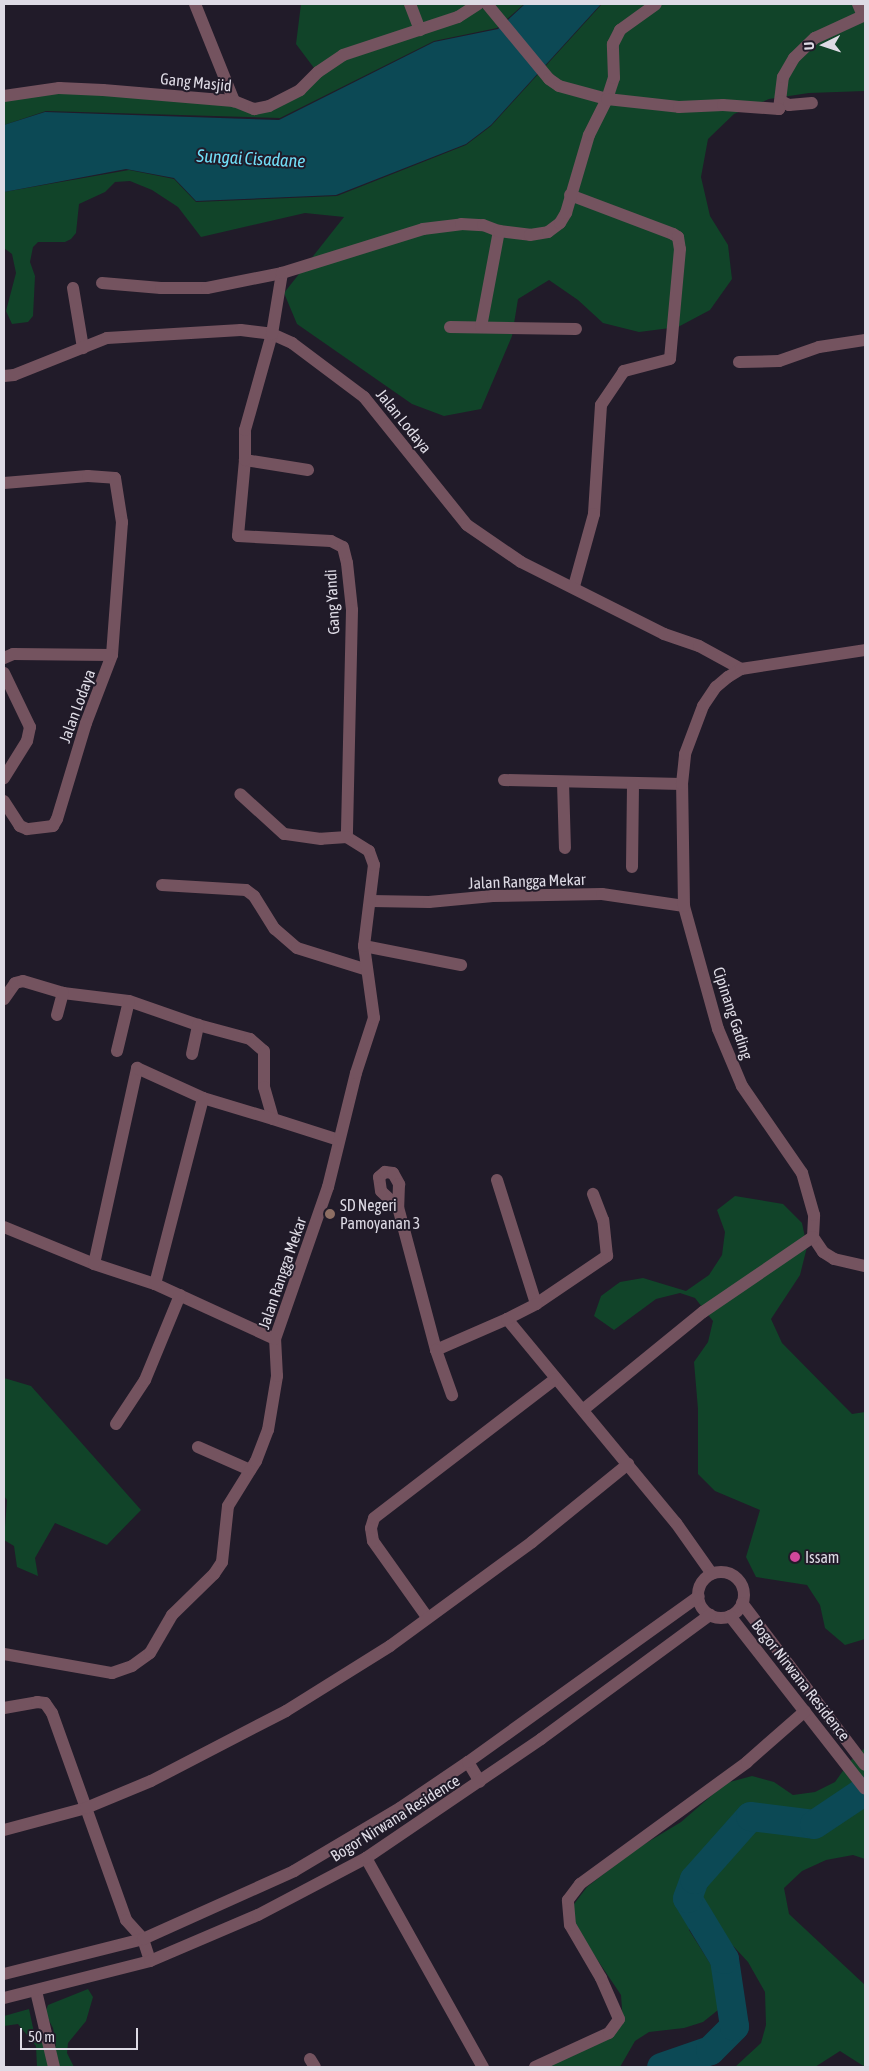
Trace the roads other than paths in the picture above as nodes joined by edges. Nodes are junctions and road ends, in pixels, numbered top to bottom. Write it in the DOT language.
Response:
graph roads {
  1 [pos="195,4"];
  2 [pos="410,4"];
  3 [pos="478,4"];
  4 [pos="656,4"];
  5 [pos="858,4"];
  6 [pos="491,7"];
  7 [pos="864,16"];
  8 [pos="420,30"];
  9 [pos="4,96"];
  10 [pos="607,99"];
  11 [pos="234,101"];
  12 [pos="812,103"];
  13 [pos="779,109"];
  14 [pos="570,195"];
  15 [pos="499,231"];
  16 [pos="282,274"];
  17 [pos="102,283"];
  18 [pos="73,288"];
  19 [pos="481,327"];
  20 [pos="450,328"];
  21 [pos="576,329"];
  22 [pos="272,334"];
  23 [pos="865,340"];
  24 [pos="83,348"];
  25 [pos="739,362"];
  26 [pos="4,376"];
  27 [pos="245,460"];
  28 [pos="308,470"];
  29 [pos="4,483"];
  30 [pos="574,586"];
  31 [pos="865,650"];
  32 [pos="112,655"];
  33 [pos="4,658"];
  34 [pos="741,669"];
  35 [pos="4,673"];
  36 [pos="4,778"];
  37 [pos="504,780"];
  38 [pos="563,782"];
  39 [pos="633,784"];
  40 [pos="682,784"];
  41 [pos="240,794"];
  42 [pos="4,801"];
  43 [pos="347,838"];
  44 [pos="565,848"];
  45 [pos="632,867"];
  46 [pos="162,885"];
  47 [pos="371,901"];
  48 [pos="684,906"];
  49 [pos="364,946"];
  50 [pos="461,965"];
  51 [pos="366,970"];
  52 [pos="63,993"];
  53 [pos="4,999"];
  54 [pos="129,1001"];
  55 [pos="57,1015"];
  56 [pos="198,1025"];
  57 [pos="117,1051"];
  58 [pos="192,1054"];
  59 [pos="203,1098"];
  60 [pos="273,1119"];
  61 [pos="339,1140"];
  62 [pos="497,1180"];
  63 [pos="593,1194"];
  64 [pos="398,1207"];
  65 [pos="4,1227"];
  66 [pos="813,1237"];
  67 [pos="94,1264"];
  68 [pos="865,1266"];
  69 [pos="155,1284"];
  70 [pos="180,1295"];
  71 [pos="536,1304"];
  72 [pos="507,1319"];
  73 [pos="275,1339"];
  74 [pos="436,1350"];
  75 [pos="555,1379"];
  76 [pos="452,1395"];
  77 [pos="584,1410"];
  78 [pos="116,1424"];
  79 [pos="198,1447"];
  80 [pos="628,1464"];
  81 [pos="250,1470"];
  82 [pos="712,1574"];
  83 [pos="699,1596"];
  84 [pos="742,1604"];
  85 [pos="710,1615"];
  86 [pos="730,1616"];
  87 [pos="427,1618"];
  88 [pos="4,1654"];
  89 [pos="4,1708"];
  90 [pos="805,1710"];
  91 [pos="468,1762"];
  92 [pos="865,1766"];
  93 [pos="480,1782"];
  94 [pos="865,1789"];
  95 [pos="86,1808"];
  96 [pos="4,1830"];
  97 [pos="366,1858"];
  98 [pos="143,1940"];
  99 [pos="150,1961"];
  100 [pos="4,1974"];
  101 [pos="36,1991"];
  102 [pos="4,1998"];
  103 [pos="54,2067"];
  104 [pos="483,2067"];
  105 [pos="535,2067"];
  1 -- 11 [label="street"];
  2 -- 8 [label="street"];
  3 -- 8 [label="street, Gang Masjid"];
  4 -- 10 [label="street"];
  5 -- 7 [label="street"];
  6 -- 10 [label="street"];
  7 -- 13 [label="street"];
  8 -- 11 [label="street, Gang Masjid"];
  9 -- 11 [label="street, Gang Masjid"];
  10 -- 13 [label="street"];
  10 -- 14 [label="street"];
  12 -- 13 [label="street"];
  14 -- 15 [label="street"];
  14 -- 30 [label="street"];
  15 -- 16 [label="street"];
  15 -- 19 [label="street"];
  16 -- 17 [label="street"];
  16 -- 22 [label="street"];
  18 -- 24 [label="street"];
  19 -- 20 [label="street"];
  19 -- 21 [label="street"];
  22 -- 24 [label="street, Jalan Lodaya"];
  22 -- 27 [label="street"];
  22 -- 30 [label="street, Jalan Lodaya"];
  23 -- 25 [label="street"];
  24 -- 26 [label="street, Jalan Lodaya"];
  27 -- 28 [label="street"];
  27 -- 43 [label="street, Gang Yandi"];
  29 -- 32 [label="street, Jalan Lodaya"];
  30 -- 34 [label="street, Jalan Lodaya"];
  31 -- 34 [label="street, Cipinang Gading"];
  32 -- 33 [label="street"];
  32 -- 42 [label="street, Jalan Lodaya"];
  34 -- 40 [label="street, Cipinang Gading"];
  35 -- 36 [label="street"];
  37 -- 38 [label="street"];
  38 -- 39 [label="street"];
  38 -- 44 [label="street"];
  39 -- 40 [label="street"];
  39 -- 45 [label="street"];
  40 -- 48 [label="street, Cipinang Gading"];
  41 -- 43 [label="street"];
  43 -- 47 [label="street, Jalan Rangga Mekar"];
  46 -- 51 [label="street"];
  47 -- 48 [label="street, Jalan Rangga Mekar"];
  47 -- 49 [label="street, Jalan Rangga Mekar"];
  48 -- 66 [label="street, Cipinang Gading"];
  49 -- 50 [label="street"];
  49 -- 51 [label="street, Jalan Rangga Mekar"];
  51 -- 61 [label="street, Jalan Rangga Mekar"];
  52 -- 53 [label="street"];
  52 -- 54 [label="street"];
  52 -- 55 [label="street"];
  54 -- 56 [label="street"];
  54 -- 57 [label="street"];
  56 -- 58 [label="street"];
  56 -- 60 [label="street"];
  59 -- 60 [label="street"];
  59 -- 67 [label="street"];
  59 -- 69 [label="street"];
  60 -- 61 [label="street"];
  61 -- 73 [label="street, Jalan Rangga Mekar"];
  62 -- 71 [label="street"];
  63 -- 71 [label="street"];
  64 -- 74 [label="street"];
  65 -- 67 [label="street"];
  66 -- 68 [label="street"];
  66 -- 77 [label="street"];
  67 -- 69 [label="street"];
  69 -- 70 [label="street"];
  70 -- 73 [label="street"];
  70 -- 78 [label="street"];
  71 -- 72 [label="street"];
  72 -- 74 [label="street"];
  72 -- 75 [label="street"];
  73 -- 81 [label="street, Jalan Rangga Mekar"];
  74 -- 76 [label="street"];
  75 -- 77 [label="street"];
  75 -- 87 [label="street"];
  77 -- 80 [label="street"];
  79 -- 81 [label="street"];
  80 -- 82 [label="street"];
  80 -- 87 [label="street"];
  81 -- 88 [label="street, Jalan Rangga Mekar"];
  82 -- 83 [label="street"];
  82 -- 84 [label="street"];
  83 -- 85 [label="street"];
  83 -- 91 [label="street, Bogor Nirwana Residence"];
  84 -- 86 [label="street"];
  84 -- 92 [label="street, Bogor Nirwana Residence"];
  85 -- 86 [label="street"];
  85 -- 93 [label="street, Bogor Nirwana Residence"];
  86 -- 90 [label="street, Bogor Nirwana Residence"];
  87 -- 95 [label="street"];
  89 -- 95 [label="street"];
  90 -- 94 [label="street, Bogor Nirwana Residence"];
  90 -- 105 [label="street"];
  91 -- 93 [label="street"];
  91 -- 98 [label="street, Bogor Nirwana Residence"];
  93 -- 97 [label="street, Bogor Nirwana Residence"];
  95 -- 96 [label="street"];
  95 -- 98 [label="street"];
  97 -- 99 [label="street, Bogor Nirwana Residence"];
  97 -- 104 [label="street"];
  98 -- 99 [label="street"];
  98 -- 100 [label="street, Bogor Nirwana Residence"];
  99 -- 101 [label="street, Bogor Nirwana Residence"];
  101 -- 102 [label="street, Bogor Nirwana Residence"];
  101 -- 103 [label="street"];
}
